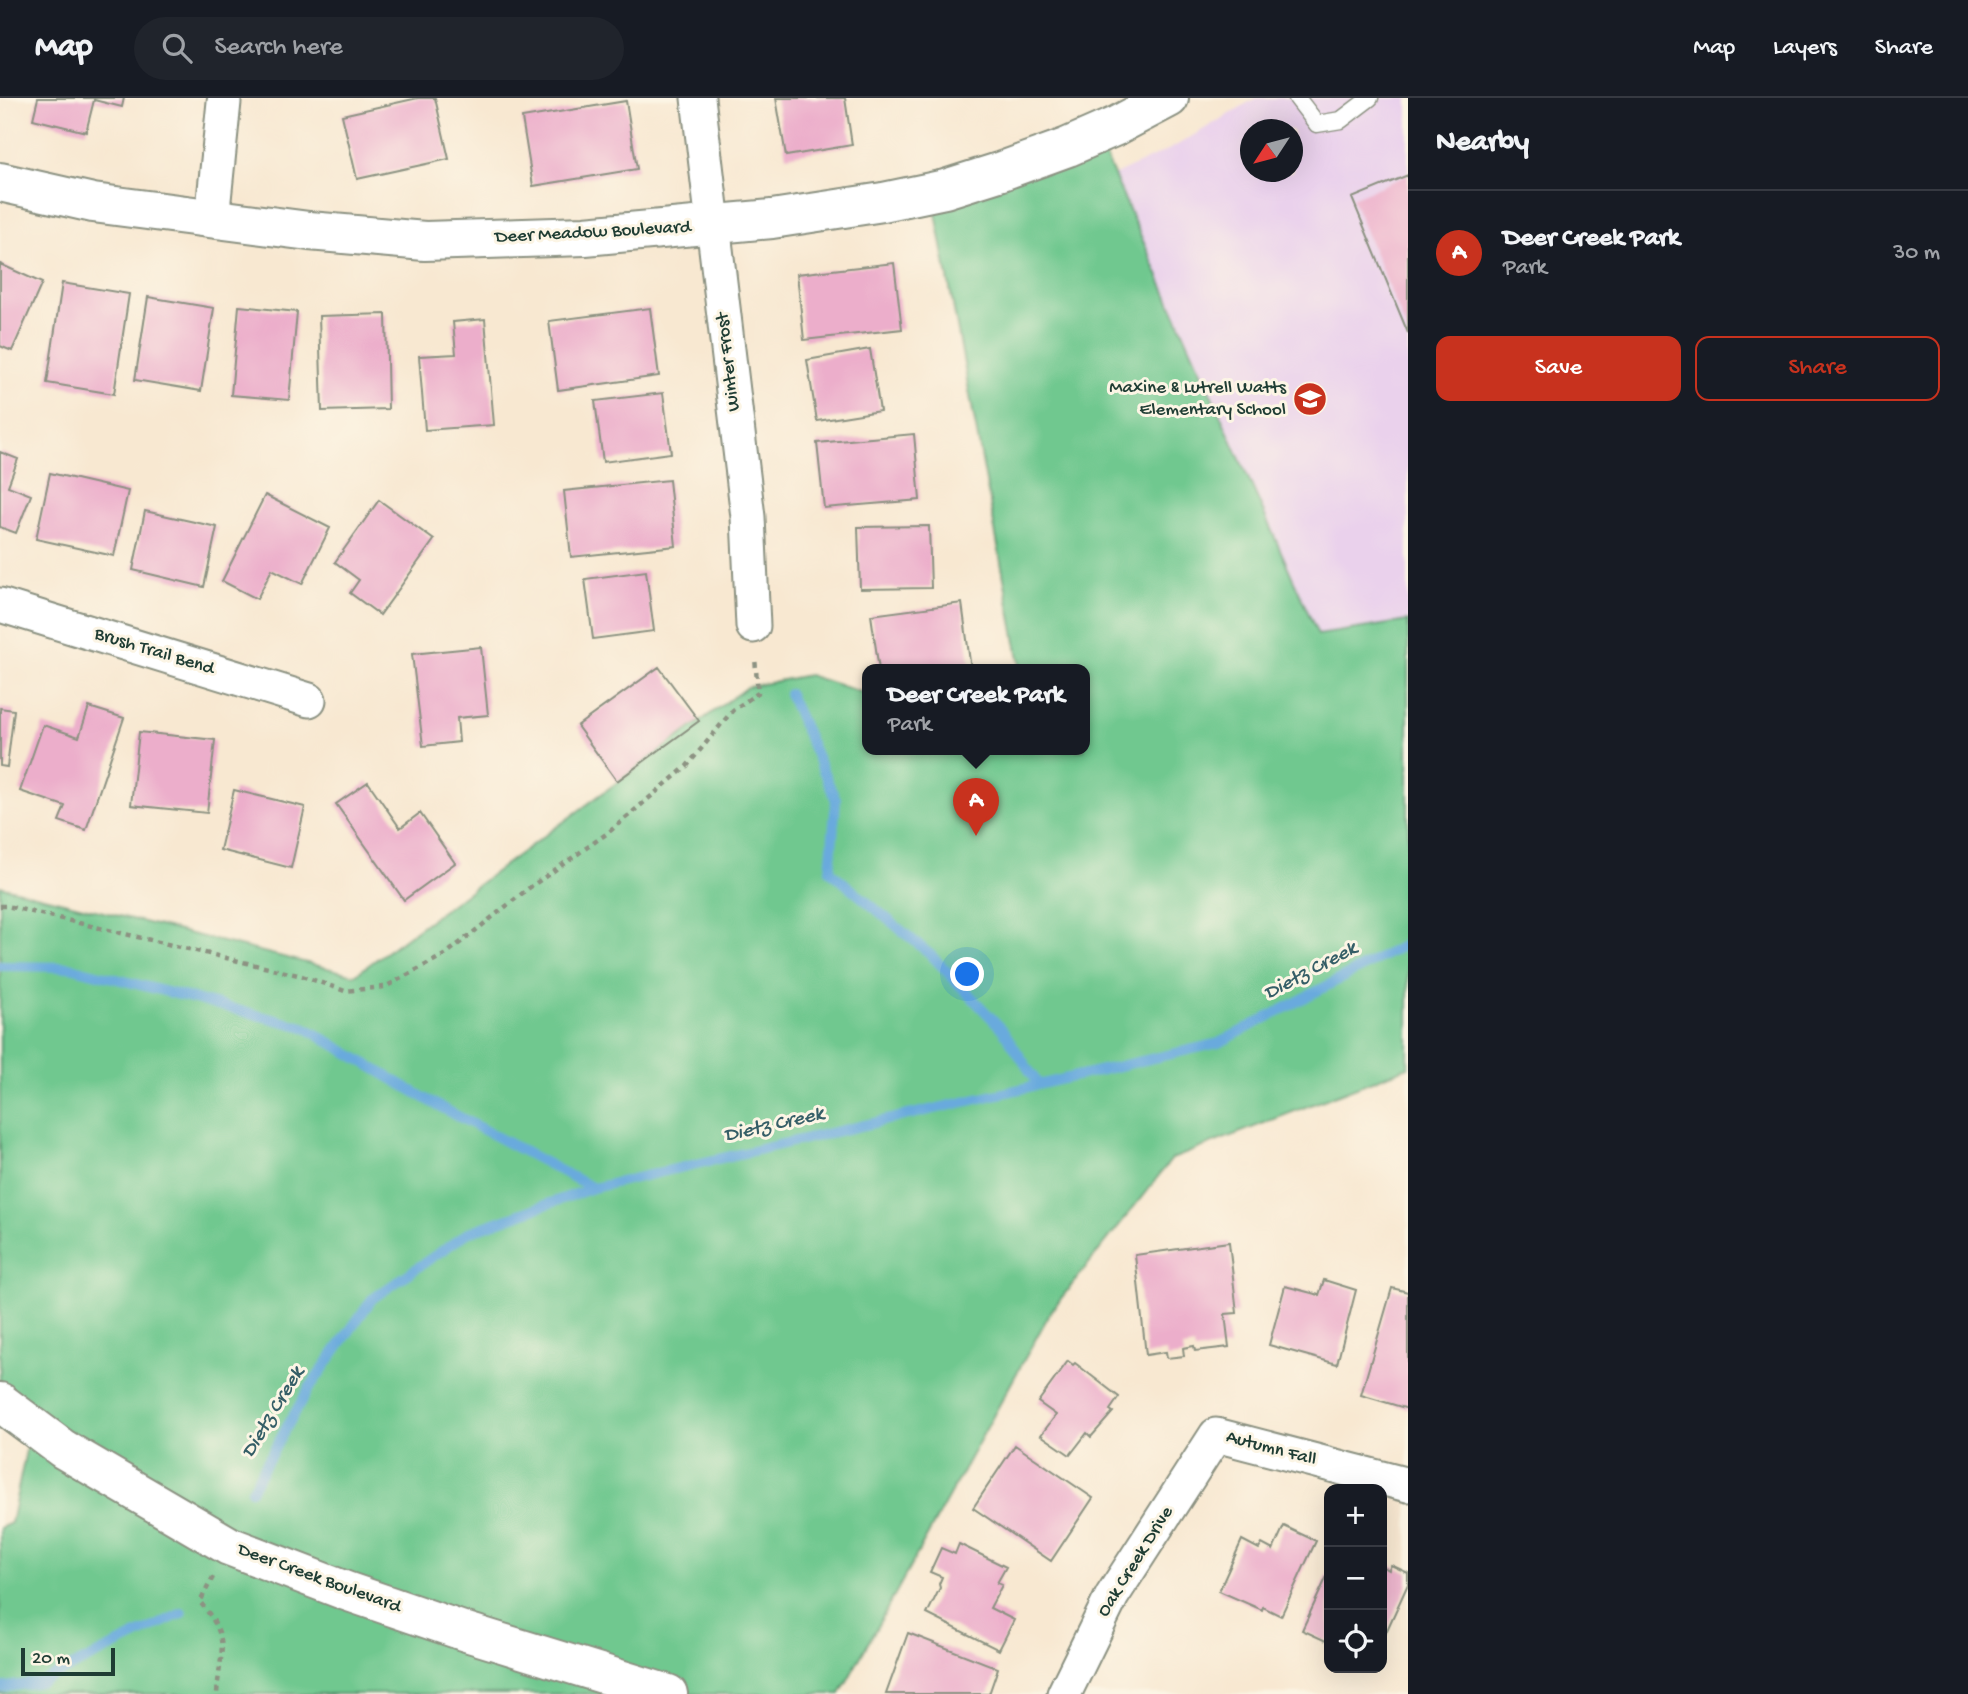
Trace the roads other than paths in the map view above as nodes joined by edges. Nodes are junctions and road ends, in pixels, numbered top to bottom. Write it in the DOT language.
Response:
graph roads {
  1 [pos="698,98"];
  2 [pos="1297,98"];
  3 [pos="1370,98"];
  4 [pos="1161,100"];
  5 [pos="224,102"];
  6 [pos="0,182"];
  7 [pos="212,219"];
  8 [pos="713,226"];
  9 [pos="0,605"];
  10 [pos="753,626"];
  11 [pos="309,700"];
  12 [pos="0,1402"];
  13 [pos="1216,1434"];
  14 [pos="1408,1485"];
  15 [pos="668,1694"];
  16 [pos="1064,1694"];
  1 -- 8 [label="street, Winter Frost"];
  2 -- 3 [label="lane"];
  4 -- 8 [label="street, Deer Meadow Boulevard"];
  5 -- 7 [label="street"];
  6 -- 7 [label="street, Deer Meadow Boulevard"];
  7 -- 8 [label="street, Deer Meadow Boulevard"];
  8 -- 10 [label="street, Winter Frost"];
  9 -- 11 [label="street, Brush Trail Bend"];
  12 -- 15 [label="street, Deer Creek Boulevard"];
  13 -- 14 [label="street, Autumn Fall"];
  13 -- 16 [label="street, Oak Creek Drive"];
}
